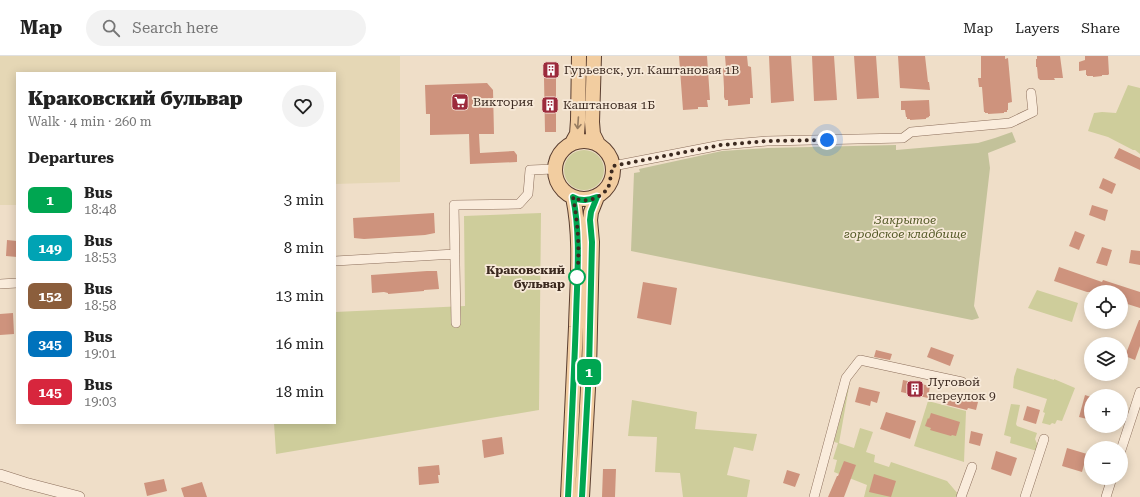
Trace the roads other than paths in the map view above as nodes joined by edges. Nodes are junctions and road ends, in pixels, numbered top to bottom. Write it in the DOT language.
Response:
graph roads {
  1 [pos="579,56"];
  2 [pos="594,56"];
  3 [pos="1031,93"];
  4 [pos="572,143"];
  5 [pos="598,144"];
  6 [pos="613,166"];
  7 [pos="554,170"];
  8 [pos="573,197"];
  9 [pos="597,197"];
  10 [pos="455,254"];
  11 [pos="336,261"];
  12 [pos="16,283"];
  13 [pos="0,284"];
  14 [pos="456,323"];
  15 [pos="962,382"];
  16 [pos="1140,392"];
  17 [pos="1044,439"];
  18 [pos="1124,441"];
  19 [pos="972,467"];
  20 [pos="0,474"];
  21 [pos="1110,485"];
  22 [pos="79,497"];
  23 [pos="568,497"];
  24 [pos="582,497"];
  25 [pos="814,497"];
  26 [pos="961,497"];
  27 [pos="1025,497"];
  28 [pos="1106,497"];
  1 -- 4 [label="main road, one-way"];
  2 -- 5 [label="main road"];
  3 -- 6 [label="street"];
  4 -- 5 [label="main road"];
  4 -- 7 [label="main road"];
  5 -- 6 [label="main road"];
  6 -- 9 [label="main road"];
  7 -- 8 [label="main road"];
  7 -- 10 [label="street"];
  8 -- 9 [label="main road"];
  8 -- 23 [label="main road"];
  9 -- 24 [label="main road"];
  10 -- 11 [label="street"];
  10 -- 14 [label="street"];
  12 -- 13 [label="street"];
  15 -- 25 [label="street"];
  16 -- 18 [label="street"];
  17 -- 27 [label="street"];
  19 -- 26 [label="street"];
  20 -- 22 [label="street"];
  21 -- 28 [label="street"];
}
